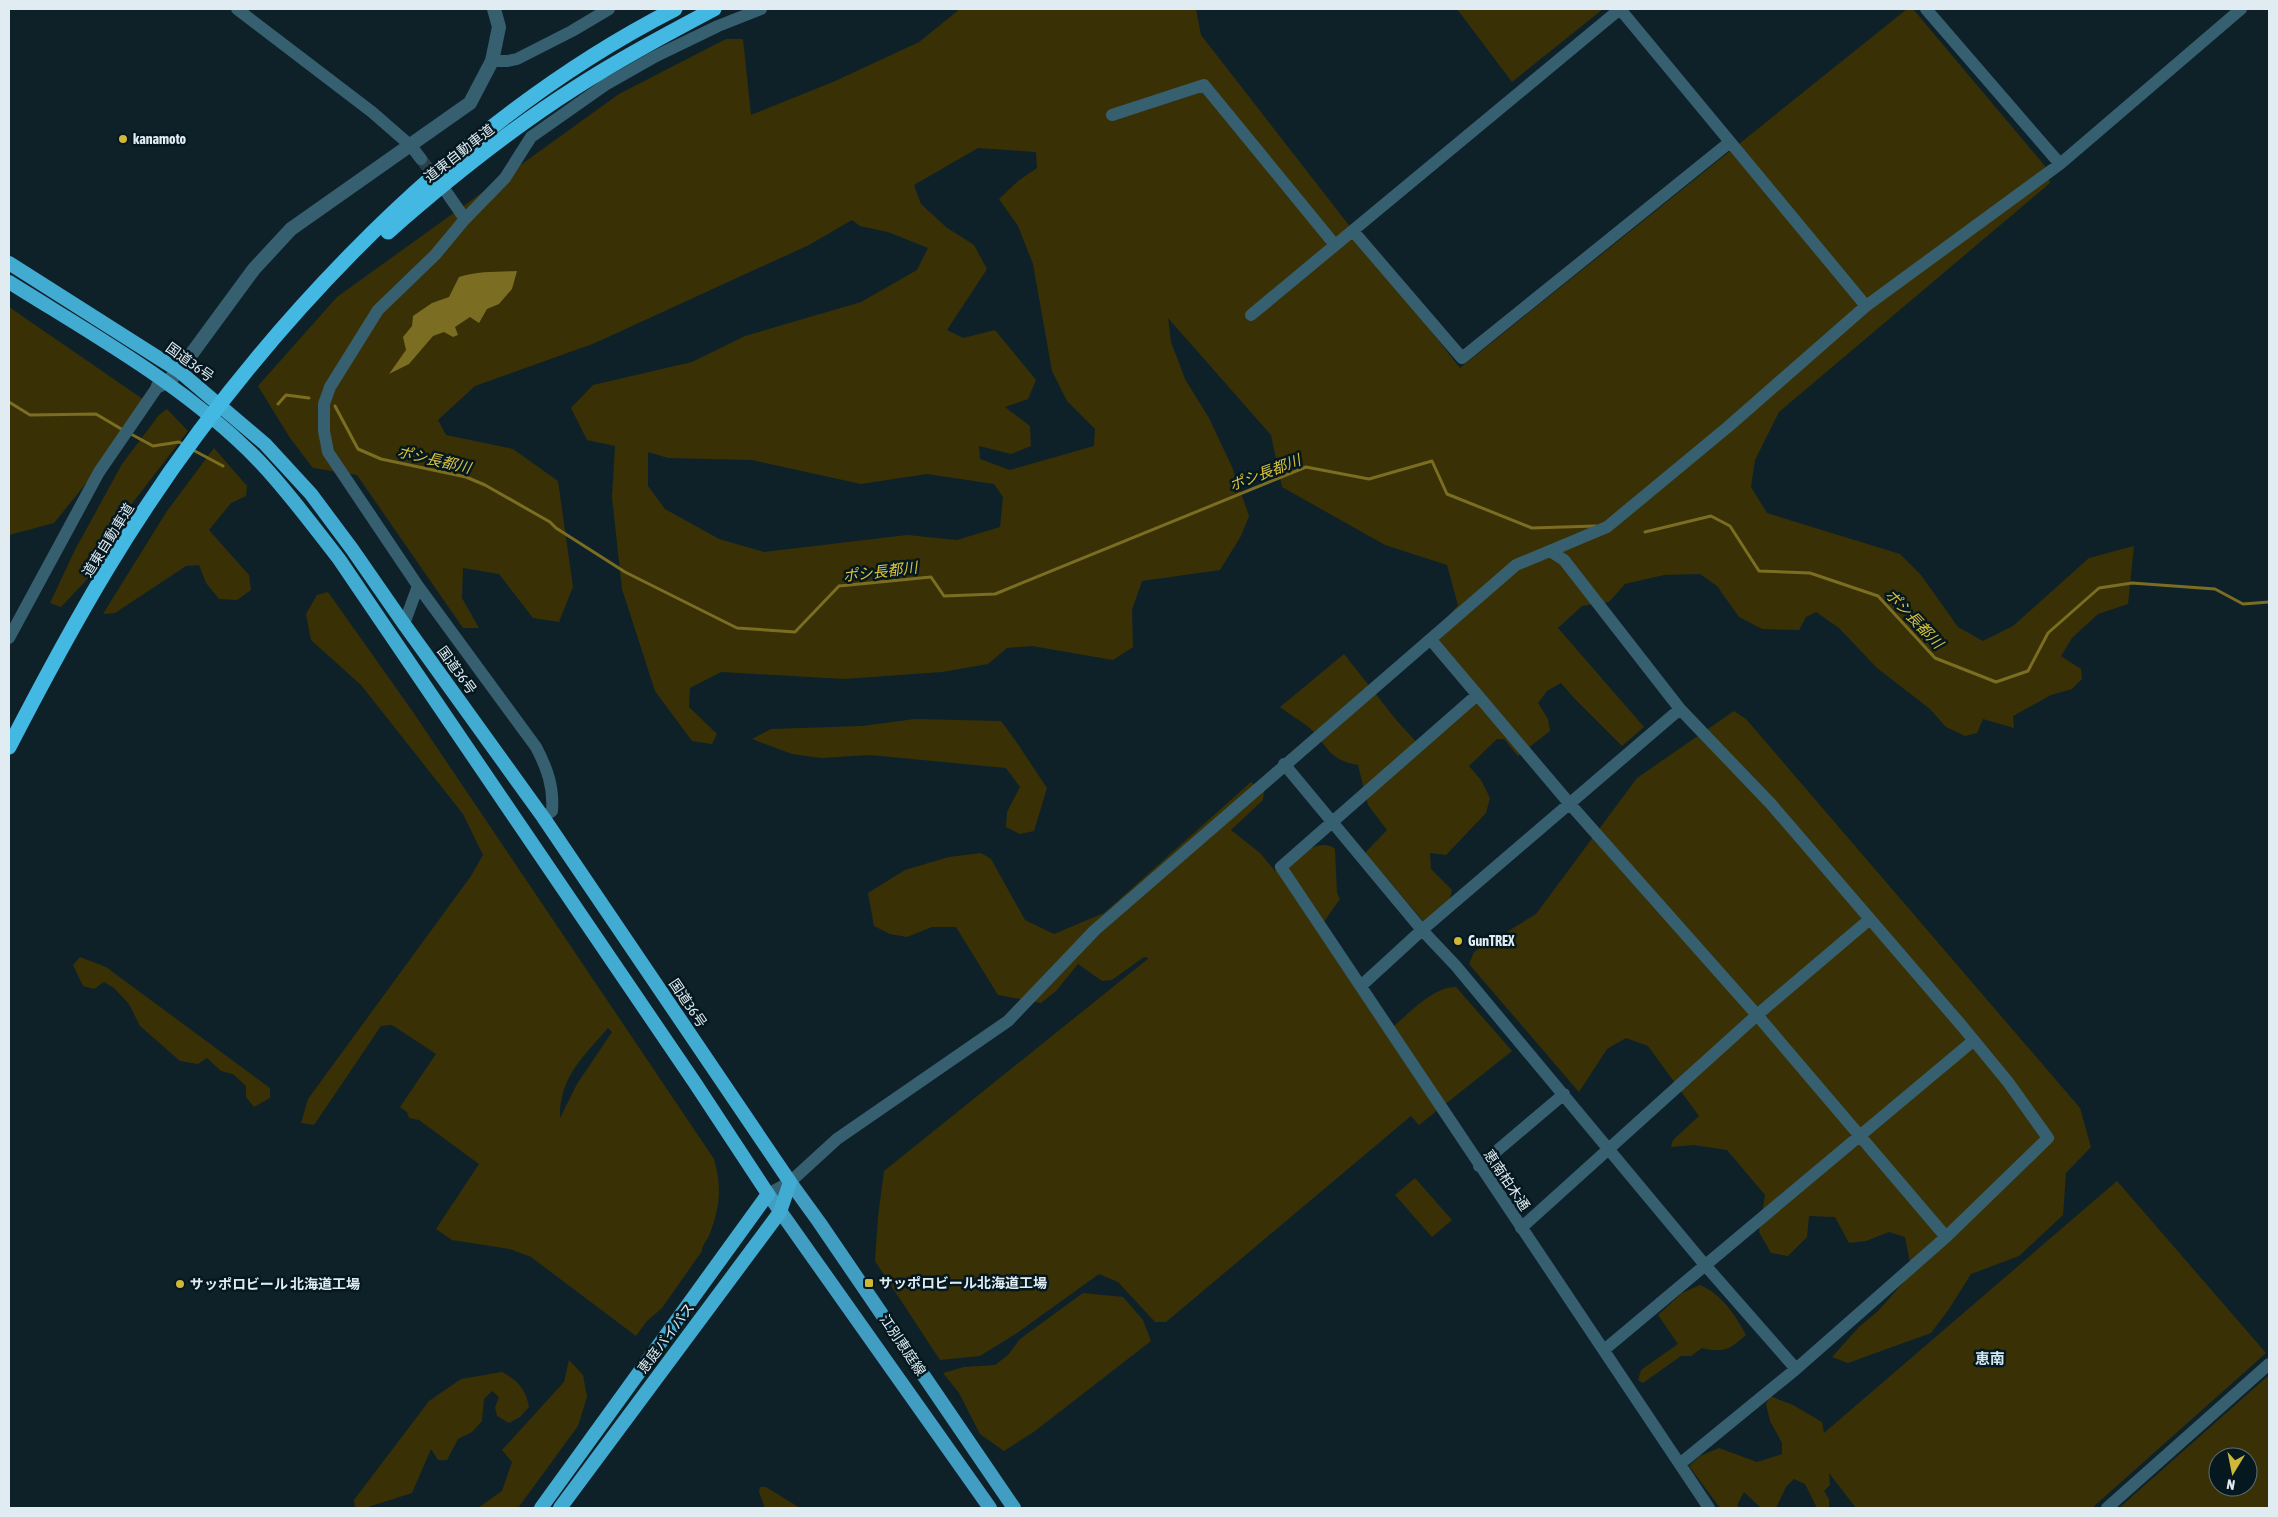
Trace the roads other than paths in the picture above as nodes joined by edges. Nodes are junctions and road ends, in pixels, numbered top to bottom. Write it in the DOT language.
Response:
graph roads {
  1 [pos="237,9"];
  2 [pos="494,9"];
  3 [pos="610,9"];
  4 [pos="675,9"];
  5 [pos="714,9"];
  6 [pos="761,9"];
  7 [pos="1620,9"];
  8 [pos="1926,9"];
  9 [pos="2241,9"];
  10 [pos="492,61"];
  11 [pos="1112,115"];
  12 [pos="1730,142"];
  13 [pos="411,146"];
  14 [pos="421,159"];
  15 [pos="2060,164"];
  16 [pos="447,193"];
  17 [pos="465,220"];
  18 [pos="1353,231"];
  19 [pos="1335,244"];
  20 [pos="9,263"];
  21 [pos="9,282"];
  22 [pos="1866,306"];
  23 [pos="1251,315"];
  24 [pos="255,363"];
  25 [pos="178,371"];
  26 [pos="163,384"];
  27 [pos="1550,551"];
  28 [pos="418,586"];
  29 [pos="404,624"];
  30 [pos="9,638"];
  31 [pos="1431,640"];
  32 [pos="1477,695"];
  33 [pos="1680,709"];
  34 [pos="9,747"];
  35 [pos="1284,764"];
  36 [pos="1569,803"];
  37 [pos="543,817"];
  38 [pos="1332,822"];
  39 [pos="1870,919"];
  40 [pos="1422,930"];
  41 [pos="1362,985"];
  42 [pos="1757,1015"];
  43 [pos="1973,1042"];
  44 [pos="1564,1094"];
  45 [pos="1859,1136"];
  46 [pos="1610,1149"];
  47 [pos="1479,1166"];
  48 [pos="790,1182"];
  49 [pos="768,1194"];
  50 [pos="780,1212"];
  51 [pos="1521,1228"];
  52 [pos="1946,1237"];
  53 [pos="1705,1264"];
  54 [pos="1604,1350"];
  55 [pos="2269,1364"];
  56 [pos="1796,1369"];
  57 [pos="1681,1463"];
  58 [pos="541,1508"];
  59 [pos="560,1508"];
  60 [pos="990,1508"];
  61 [pos="1014,1508"];
  62 [pos="1709,1508"];
  63 [pos="2107,1508"];
  1 -- 13 [label="street"];
  2 -- 10 [label="street"];
  3 -- 10 [label="street"];
  4 -- 24 [label="highway, 道東自動車道"];
  5 -- 24 [label="highway, 道東自動車道"];
  6 -- 17 [label="street"];
  7 -- 12 [label="street"];
  7 -- 18 [label="street"];
  8 -- 15 [label="street"];
  9 -- 15 [label="street"];
  10 -- 13 [label="street"];
  11 -- 19 [label="street"];
  12 -- 18 [label="street"];
  12 -- 22 [label="street"];
  13 -- 14 [label="street"];
  13 -- 25 [label="street"];
  15 -- 22 [label="street"];
  16 -- 17 [label="street"];
  17 -- 28 [label="street"];
  18 -- 19 [label="street"];
  19 -- 23 [label="street"];
  20 -- 25 [label="highway, 国道36号"];
  21 -- 26 [label="highway"];
  22 -- 27 [label="street"];
  24 -- 34 [label="highway, 道東自動車道"];
  25 -- 26 [label="street"];
  25 -- 29 [label="highway, 国道36号"];
  26 -- 30 [label="street"];
  26 -- 49 [label="highway"];
  27 -- 31 [label="street"];
  27 -- 33 [label="street"];
  28 -- 29 [label="street"];
  28 -- 37 [label="street"];
  29 -- 37 [label="highway, 国道36号"];
  31 -- 32 [label="street"];
  31 -- 35 [label="street"];
  32 -- 36 [label="street"];
  32 -- 38 [label="street"];
  33 -- 36 [label="street"];
  33 -- 39 [label="street"];
  35 -- 38 [label="street"];
  35 -- 48 [label="street"];
  36 -- 40 [label="street"];
  36 -- 42 [label="street"];
  37 -- 48 [label="highway, 国道36号"];
  38 -- 40 [label="street"];
  38 -- 41 [label="street, 恵南柏木通"];
  39 -- 42 [label="street"];
  39 -- 43 [label="street"];
  40 -- 41 [label="street"];
  40 -- 44 [label="street"];
  41 -- 47 [label="street, 恵南柏木通"];
  42 -- 45 [label="street"];
  42 -- 46 [label="street"];
  43 -- 45 [label="street"];
  43 -- 52 [label="street"];
  44 -- 46 [label="street"];
  44 -- 47 [label="street"];
  45 -- 52 [label="street"];
  45 -- 53 [label="street"];
  46 -- 51 [label="street"];
  46 -- 53 [label="street"];
  47 -- 51 [label="street, 恵南柏木通"];
  48 -- 49 [label="street"];
  48 -- 50 [label="highway, 恵庭バイパス"];
  48 -- 61 [label="main road, 江別恵庭線"];
  49 -- 50 [label="main road, 江別恵庭線"];
  49 -- 58 [label="highway, 恵庭バイパス"];
  50 -- 59 [label="highway, 恵庭バイパス"];
  50 -- 60 [label="main road, 江別恵庭線"];
  51 -- 54 [label="street, 恵南柏木通"];
  52 -- 56 [label="street"];
  53 -- 54 [label="street"];
  53 -- 56 [label="street"];
  54 -- 57 [label="street, 恵南柏木通"];
  55 -- 63 [label="street"];
  56 -- 57 [label="street"];
  57 -- 62 [label="street, 恵南柏木通"];
}
